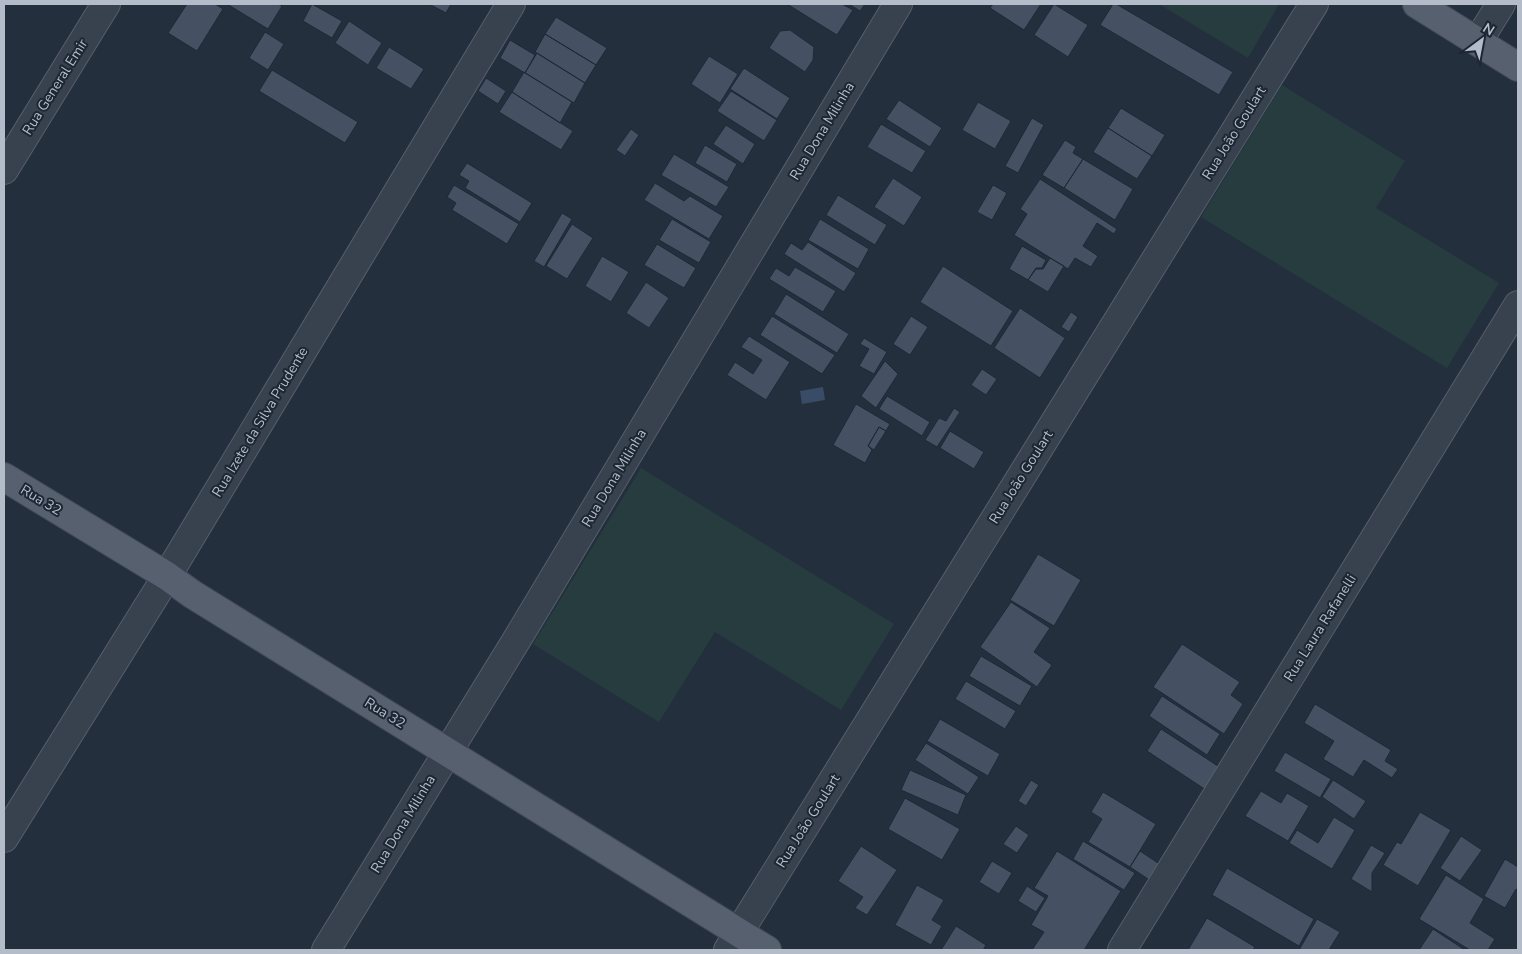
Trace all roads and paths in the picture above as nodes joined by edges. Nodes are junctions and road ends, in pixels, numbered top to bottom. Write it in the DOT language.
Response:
graph roads {
  1 [pos="106,4"];
  2 [pos="511,4"];
  3 [pos="898,4"];
  4 [pos="1314,4"];
  5 [pos="1417,4"];
  6 [pos="1501,4"];
  7 [pos="1478,41"];
  8 [pos="1518,66"];
  9 [pos="4,170"];
  10 [pos="1518,305"];
  11 [pos="4,477"];
  12 [pos="167,576"];
  13 [pos="448,752"];
  14 [pos="4,838"];
  15 [pos="733,942"];
  16 [pos="326,950"];
  17 [pos="767,950"];
  18 [pos="1122,950"];
  1 -- 9 [label="street, Rua General Emir"];
  2 -- 12 [label="street, Rua Izete da Silva Prudente"];
  3 -- 13 [label="street, Rua Dona Milinha"];
  4 -- 15 [label="street, Rua João Goulart"];
  5 -- 7 [label="main road"];
  6 -- 7 [label="street"];
  7 -- 8 [label="main road"];
  10 -- 18 [label="street, Rua Laura Rafanelli"];
  11 -- 12 [label="main road, Rua 32"];
  12 -- 13 [label="main road, Rua 32"];
  12 -- 14 [label="street, Rua Izete da Silva Prudente"];
  13 -- 15 [label="main road, Rua 32"];
  13 -- 16 [label="street, Rua Dona Milinha"];
  15 -- 17 [label="main road, Rua 32"];
}
